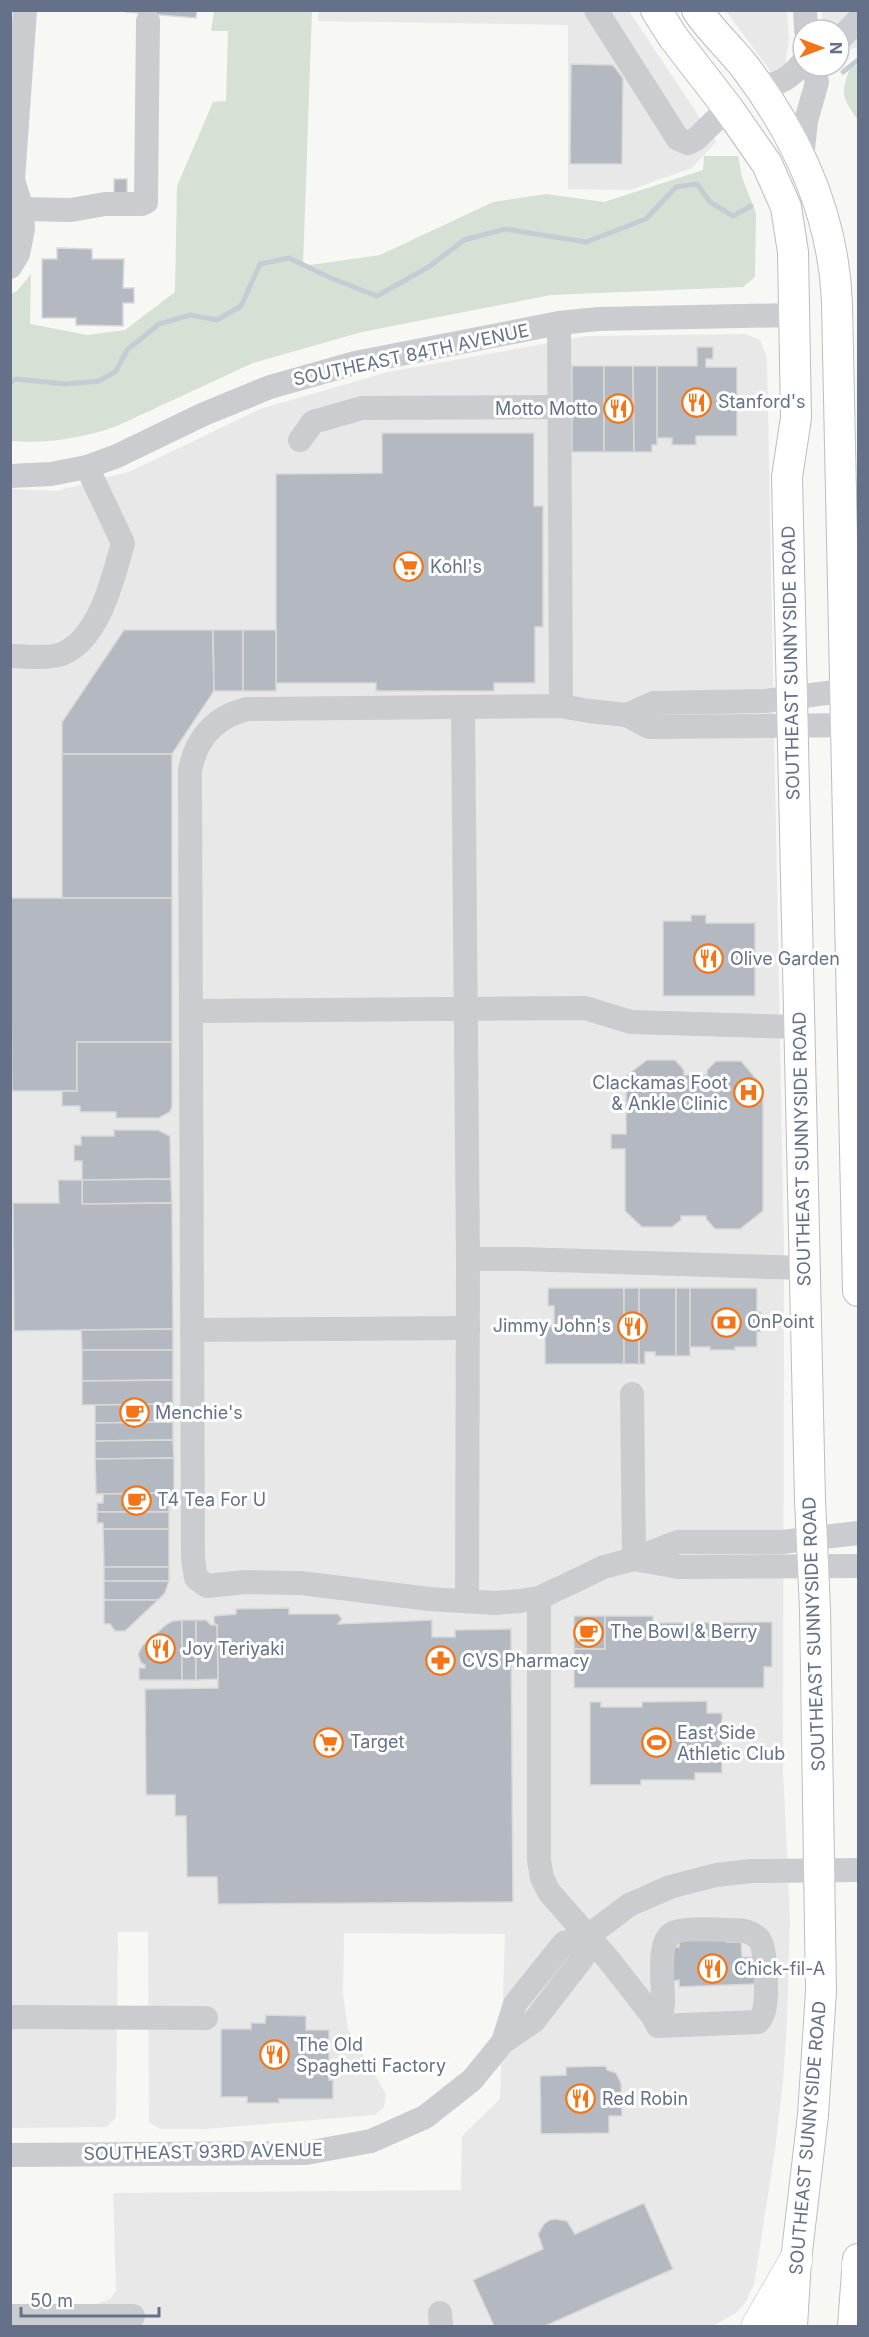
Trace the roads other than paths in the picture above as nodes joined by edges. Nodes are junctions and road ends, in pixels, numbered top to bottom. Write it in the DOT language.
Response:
graph roads {
  1 [pos="25,10"];
  2 [pos="596,10"];
  3 [pos="657,10"];
  4 [pos="697,10"];
  5 [pos="148,21"];
  6 [pos="791,74"];
  7 [pos="816,78"];
  8 [pos="759,87"];
  9 [pos="728,108"];
  10 [pos="802,158"];
  11 [pos="12,163"];
  12 [pos="22,209"];
  13 [pos="10,267"];
  14 [pos="794,315"];
  15 [pos="559,323"];
  16 [pos="561,407"];
  17 [pos="300,440"];
  18 [pos="87,467"];
  19 [pos="10,476"];
  20 [pos="10,656"];
  21 [pos="852,690"];
  22 [pos="561,706"];
  23 [pos="463,707"];
  24 [pos="793,712"];
  25 [pos="852,725"];
  26 [pos="465,1009"];
  27 [pos="191,1011"];
  28 [pos="799,1027"];
  29 [pos="468,1259"];
  30 [pos="804,1268"];
  31 [pos="858,1291"];
  32 [pos="468,1328"];
  33 [pos="192,1330"];
  34 [pos="632,1394"];
  35 [pos="858,1533"];
  36 [pos="812,1553"];
  37 [pos="634,1559"];
  38 [pos="858,1566"];
  39 [pos="539,1598"];
  40 [pos="467,1601"];
  41 [pos="820,1870"];
  42 [pos="858,1870"];
  43 [pos="588,1936"];
  44 [pos="10,2017"];
  45 [pos="206,2018"];
  46 [pos="658,2026"];
  47 [pos="10,2155"];
  48 [pos="858,2259"];
  49 [pos="796,2260"];
  50 [pos="858,2267"];
  51 [pos="10,2316"];
  52 [pos="127,2326"];
  53 [pos="758,2326"];
  54 [pos="792,2326"];
  55 [pos="853,2326"];
  1 -- 11 [label="street"];
  2 -- 9 [label="street"];
  3 -- 9 [label="main road, SOUTHEAST SUNNYSIDE ROAD"];
  4 -- 8 [label="main road"];
  5 -- 12 [label="street"];
  6 -- 8 [label="street"];
  7 -- 10 [label="street"];
  8 -- 10 [label="main road"];
  9 -- 14 [label="main road, SOUTHEAST SUNNYSIDE ROAD"];
  10 -- 21 [label="main road"];
  11 -- 12 [label="street"];
  12 -- 13 [label="street"];
  14 -- 15 [label="street, SOUTHEAST 84TH AVENUE"];
  14 -- 24 [label="main road, SOUTHEAST SUNNYSIDE ROAD"];
  15 -- 16 [label="street"];
  15 -- 18 [label="street, SOUTHEAST 84TH AVENUE"];
  16 -- 17 [label="street"];
  16 -- 22 [label="street"];
  18 -- 19 [label="street, SOUTHEAST 84TH AVENUE"];
  18 -- 20 [label="street"];
  21 -- 24 [label="street"];
  21 -- 25 [label="main road"];
  22 -- 23 [label="street"];
  22 -- 24 [label="street"];
  23 -- 26 [label="street"];
  23 -- 27 [label="street"];
  24 -- 25 [label="street"];
  24 -- 28 [label="main road, SOUTHEAST SUNNYSIDE ROAD"];
  25 -- 31 [label="main road"];
  26 -- 27 [label="street"];
  26 -- 28 [label="street"];
  26 -- 29 [label="street"];
  27 -- 33 [label="street"];
  28 -- 30 [label="main road, SOUTHEAST SUNNYSIDE ROAD"];
  29 -- 30 [label="street"];
  29 -- 32 [label="street"];
  30 -- 36 [label="main road, SOUTHEAST SUNNYSIDE ROAD"];
  32 -- 33 [label="street"];
  32 -- 40 [label="street"];
  33 -- 40 [label="street"];
  34 -- 37 [label="street"];
  35 -- 36 [label="street"];
  36 -- 37 [label="street"];
  36 -- 38 [label="street"];
  36 -- 41 [label="main road, SOUTHEAST SUNNYSIDE ROAD"];
  37 -- 39 [label="street"];
  39 -- 40 [label="street"];
  39 -- 43 [label="street"];
  41 -- 42 [label="street"];
  41 -- 43 [label="street"];
  41 -- 49 [label="main road, SOUTHEAST SUNNYSIDE ROAD"];
  43 -- 46 [label="street"];
  43 -- 47 [label="street, SOUTHEAST 93RD AVENUE"];
  44 -- 45 [label="street"];
  46 -- 46 [label="street"];
  48 -- 50 [label="main road"];
  49 -- 53 [label="highway"];
  49 -- 54 [label="main road, SOUTHEAST SUNNYSIDE ROAD"];
  50 -- 55 [label="main road"];
  51 -- 52 [label="street"];
}
